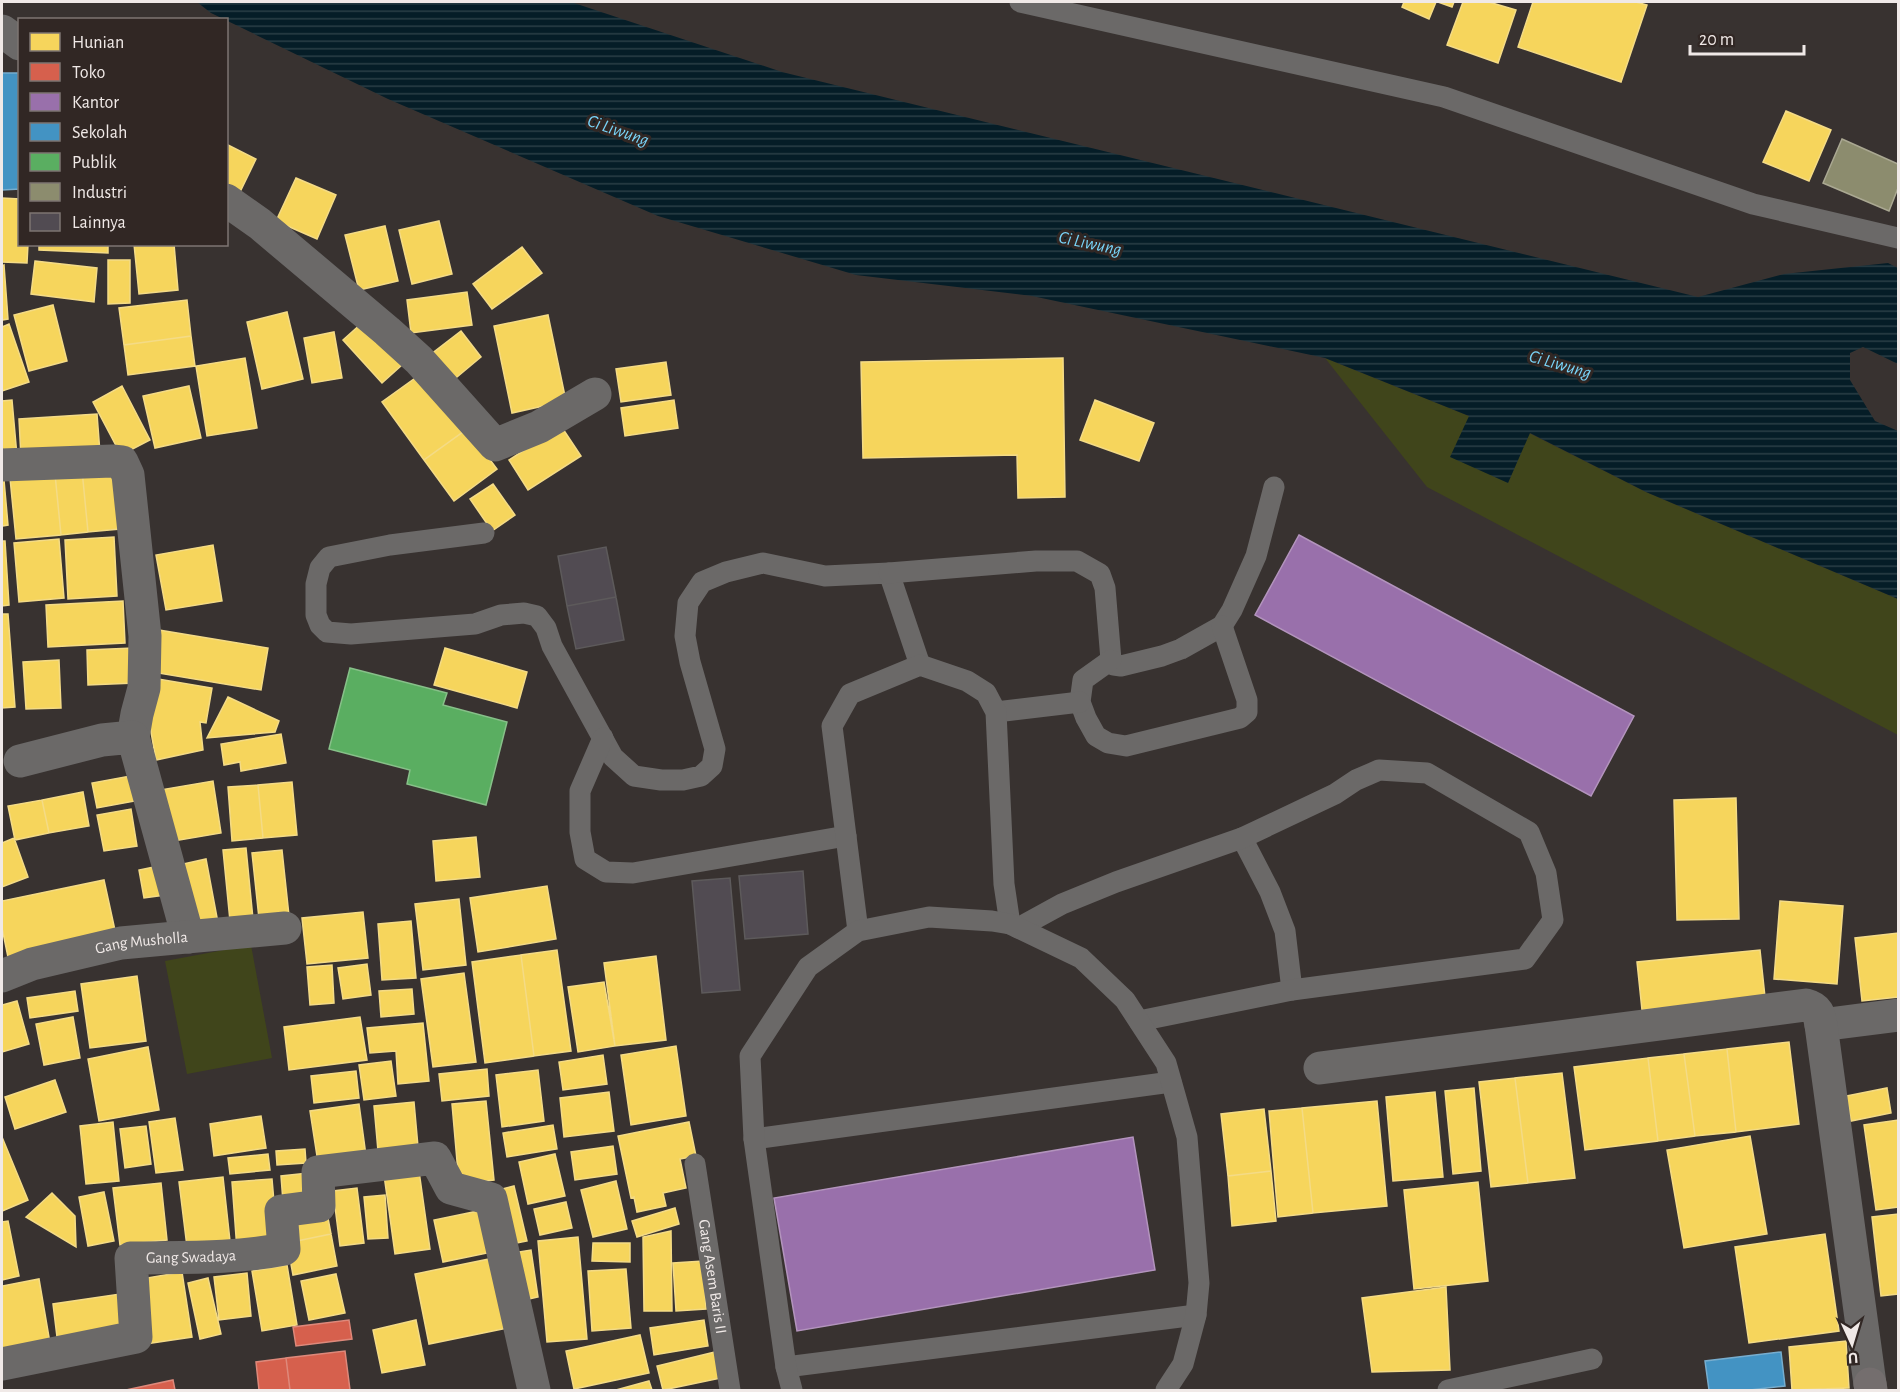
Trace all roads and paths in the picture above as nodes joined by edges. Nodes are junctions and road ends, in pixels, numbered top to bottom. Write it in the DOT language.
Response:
graph roads {
  1 [pos="1020,2"];
  2 [pos="2,31"];
  3 [pos="18,43"];
  4 [pos="228,201"];
  5 [pos="1899,238"];
  6 [pos="596,394"];
  7 [pos="2,465"];
  8 [pos="1274,487"];
  9 [pos="484,533"];
  10 [pos="889,573"];
  11 [pos="1222,626"];
  12 [pos="1111,660"];
  13 [pos="920,664"];
  14 [pos="1080,702"];
  15 [pos="996,712"];
  16 [pos="133,737"];
  17 [pos="603,738"];
  18 [pos="20,761"];
  19 [pos="846,836"];
  20 [pos="1242,838"];
  21 [pos="1014,926"];
  22 [pos="285,928"];
  23 [pos="858,931"];
  24 [pos="188,937"];
  25 [pos="2,976"];
  26 [pos="1292,990"];
  27 [pos="1899,1015"];
  28 [pos="1139,1021"];
  29 [pos="1821,1025"];
  30 [pos="1320,1068"];
  31 [pos="1171,1082"];
  32 [pos="754,1139"];
  33 [pos="695,1164"];
  34 [pos="1196,1315"];
  35 [pos="1592,1359"];
  36 [pos="2,1364"];
  37 [pos="786,1367"];
  38 [pos="1870,1388"];
  39 [pos="534,1390"];
  40 [pos="730,1390"];
  41 [pos="792,1390"];
  42 [pos="1166,1390"];
  43 [pos="1448,1390"];
  1 -- 5 [label="lane"];
  2 -- 3 [label="street"];
  4 -- 6 [label="street"];
  7 -- 16 [label="street"];
  8 -- 11 [label="lane"];
  9 -- 17 [label="lane"];
  10 -- 12 [label="lane"];
  10 -- 13 [label="lane"];
  10 -- 17 [label="lane"];
  11 -- 12 [label="lane"];
  11 -- 14 [label="lane"];
  12 -- 14 [label="lane"];
  13 -- 15 [label="lane"];
  13 -- 19 [label="lane"];
  14 -- 15 [label="lane"];
  15 -- 21 [label="lane"];
  16 -- 18 [label="street"];
  16 -- 24 [label="street"];
  17 -- 19 [label="lane"];
  19 -- 23 [label="lane"];
  20 -- 21 [label="lane"];
  20 -- 26 [label="lane"];
  20 -- 26 [label="lane"];
  21 -- 23 [label="lane"];
  21 -- 28 [label="lane"];
  22 -- 24 [label="street, Gang Musholla"];
  23 -- 32 [label="lane"];
  24 -- 25 [label="street, Gang Musholla"];
  26 -- 28 [label="lane"];
  27 -- 29 [label="street"];
  28 -- 31 [label="lane"];
  29 -- 30 [label="street"];
  29 -- 38 [label="street"];
  31 -- 32 [label="lane"];
  31 -- 34 [label="lane"];
  32 -- 37 [label="lane"];
  33 -- 40 [label="lane, Gang Asem Baris II"];
  34 -- 37 [label="lane"];
  34 -- 42 [label="lane"];
  35 -- 43 [label="lane"];
  36 -- 39 [label="street, Gang Swadaya"];
  37 -- 41 [label="lane"];
}
